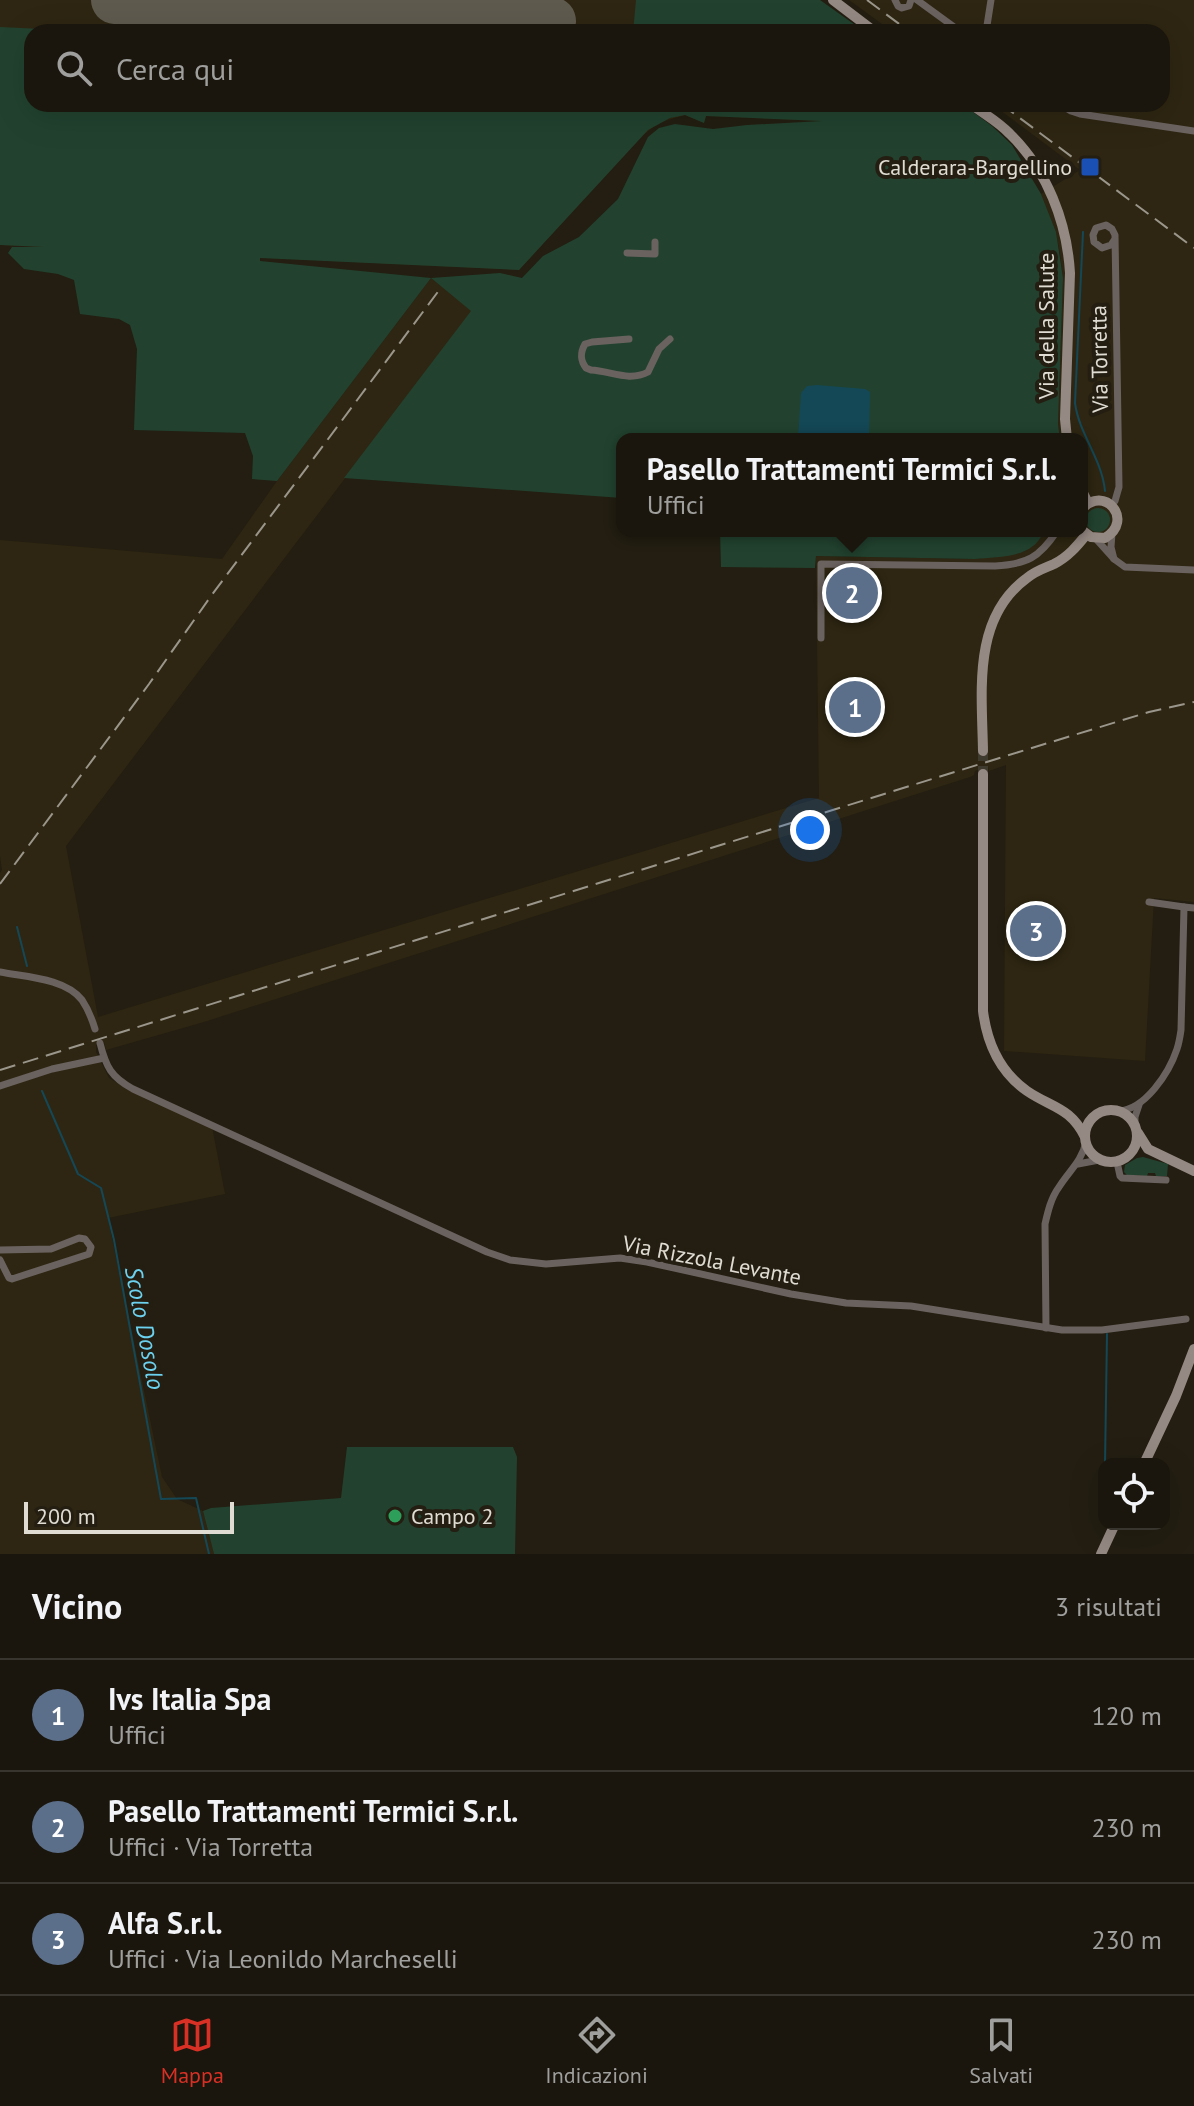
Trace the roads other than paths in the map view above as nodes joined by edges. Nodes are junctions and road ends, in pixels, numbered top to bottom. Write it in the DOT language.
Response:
graph roads {
  1 [pos="833,0"];
  2 [pos="895,0"];
  3 [pos="914,0"];
  4 [pos="991,0"];
  5 [pos="864,24"];
  6 [pos="949,24"];
  7 [pos="987,24"];
  8 [pos="981,112"];
  9 [pos="1076,112"];
  10 [pos="1194,131"];
  11 [pos="1115,239"];
  12 [pos="655,242"];
  13 [pos="1105,248"];
  14 [pos="627,253"];
  15 [pos="1116,258"];
  16 [pos="629,339"];
  17 [pos="670,339"];
  18 [pos="1066,433"];
  19 [pos="1111,505"];
  20 [pos="1088,506"];
  21 [pos="1112,533"];
  22 [pos="1088,534"];
  23 [pos="1052,537"];
  24 [pos="1085,537"];
  25 [pos="1114,559"];
  26 [pos="1194,570"];
  27 [pos="821,638"];
  28 [pos="983,751"];
  29 [pos="983,774"];
  30 [pos="1149,902"];
  31 [pos="1184,907"];
  32 [pos="1194,908"];
  33 [pos="0,972"];
  34 [pos="95,1029"];
  35 [pos="100,1043"];
  36 [pos="104,1058"];
  37 [pos="0,1086"];
  38 [pos="1140,1103"];
  39 [pos="1118,1111"];
  40 [pos="1101,1112"];
  41 [pos="1070,1115"];
  42 [pos="1136,1129"];
  43 [pos="1085,1140"];
  44 [pos="1157,1154"];
  45 [pos="1099,1160"];
  46 [pos="1122,1160"];
  47 [pos="1076,1165"];
  48 [pos="1194,1171"];
  49 [pos="1166,1180"];
  50 [pos="0,1250"];
  51 [pos="0,1260"];
  52 [pos="1186,1319"];
  53 [pos="1046,1328"];
  54 [pos="1194,1349"];
  55 [pos="1194,1365"];
  56 [pos="1176,1396"];
  57 [pos="1147,1458"];
  58 [pos="1112,1530"];
  59 [pos="1101,1554"];
  1 -- 5 [label="street"];
  2 -- 3 [label="street"];
  3 -- 6 [label="street"];
  4 -- 7 [label="street"];
  8 -- 18 [label="street, Via della Salute"];
  9 -- 10 [label="street"];
  11 -- 13 [label="street"];
  11 -- 13 [label="street"];
  11 -- 15 [label="street, Via Torretta"];
  12 -- 14 [label="street"];
  13 -- 15 [label="street"];
  15 -- 19 [label="street, Via Torretta"];
  16 -- 17 [label="street"];
  19 -- 20 [label="street"];
  19 -- 21 [label="street"];
  21 -- 22 [label="street"];
  21 -- 25 [label="street"];
  22 -- 25 [label="street"];
  23 -- 27 [label="street"];
  24 -- 28 [label="street"];
  25 -- 26 [label="street"];
  29 -- 41 [label="street"];
  30 -- 31 [label="street"];
  31 -- 32 [label="street"];
  31 -- 38 [label="street"];
  33 -- 34 [label="street"];
  35 -- 36 [label="street, Via Rizzola Levante"];
  36 -- 37 [label="street"];
  36 -- 53 [label="street, Via Rizzola Levante"];
  38 -- 39 [label="street"];
  38 -- 42 [label="street"];
  39 -- 40 [label="street"];
  39 -- 42 [label="street"];
  40 -- 41 [label="street"];
  40 -- 43 [label="street"];
  41 -- 43 [label="street"];
  42 -- 44 [label="street"];
  42 -- 46 [label="street"];
  43 -- 45 [label="street"];
  43 -- 47 [label="street"];
  44 -- 46 [label="street"];
  44 -- 48 [label="street"];
  45 -- 46 [label="street"];
  45 -- 47 [label="street"];
  46 -- 49 [label="street"];
  47 -- 53 [label="street"];
  50 -- 51 [label="street"];
  52 -- 53 [label="street, Via Rizzola Levante"];
  54 -- 56 [label="street"];
  55 -- 56 [label="street"];
  56 -- 57 [label="street"];
  58 -- 59 [label="street"];
}
